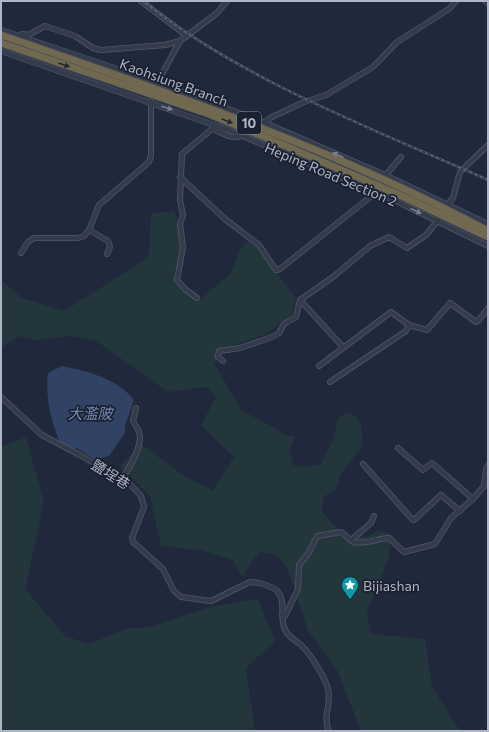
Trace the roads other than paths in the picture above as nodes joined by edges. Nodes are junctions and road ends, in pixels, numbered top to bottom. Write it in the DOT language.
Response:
graph roads {
  1 [pos="140,1"];
  2 [pos="227,1"];
  3 [pos="456,1"];
  4 [pos="485,1"];
  5 [pos="488,4"];
  6 [pos="1,28"];
  7 [pos="1,36"];
  8 [pos="187,36"];
  9 [pos="180,41"];
  10 [pos="1,43"];
  11 [pos="1,51"];
  12 [pos="159,83"];
  13 [pos="151,102"];
  14 [pos="265,123"];
  15 [pos="243,136"];
  16 [pos="488,145"];
  17 [pos="400,157"];
  18 [pos="385,175"];
  19 [pos="180,177"];
  20 [pos="371,191"];
  21 [pos="447,204"];
  22 [pos="438,221"];
  23 [pos="488,224"];
  24 [pos="89,230"];
  25 [pos="488,231"];
  26 [pos="488,238"];
  27 [pos="488,246"];
  28 [pos="21,253"];
  29 [pos="107,254"];
  30 [pos="197,298"];
  31 [pos="300,300"];
  32 [pos="488,308"];
  33 [pos="409,325"];
  34 [pos="342,347"];
  35 [pos="223,361"];
  36 [pos="319,366"];
  37 [pos="330,382"];
  38 [pos="1,397"];
  39 [pos="136,408"];
  40 [pos="398,448"];
  41 [pos="363,464"];
  42 [pos="488,465"];
  43 [pos="121,480"];
  44 [pos="472,499"];
  45 [pos="460,511"];
  46 [pos="374,516"];
  47 [pos="351,540"];
  48 [pos="282,615"];
  49 [pos="329,731"];
  1 -- 8 [label="street"];
  2 -- 8 [label="street"];
  3 -- 14 [label="street"];
  4 -- 5 [label="street"];
  6 -- 9 [label="street"];
  6 -- 12 [label="street, Heping Road Section 2"];
  7 -- 25 [label="highway, Kaohsiung Branch / 10, bridge"];
  8 -- 9 [label="street"];
  9 -- 12 [label="street"];
  10 -- 26 [label="highway, Kaohsiung Branch / 10, one-way, bridge"];
  11 -- 13 [label="street, Heping Road Section 2"];
  12 -- 13 [label="street"];
  12 -- 14 [label="street, Heping Road Section 2"];
  13 -- 15 [label="street, Heping Road Section 2, one-way"];
  13 -- 24 [label="street"];
  14 -- 15 [label="street"];
  18 -- 14 [label="street, Heping Road Section 2, one-way"];
  15 -- 19 [label="street"];
  15 -- 20 [label="street, Heping Road Section 2"];
  16 -- 21 [label="street"];
  17 -- 18 [label="street"];
  18 -- 20 [label="street"];
  18 -- 21 [label="street, Heping Road Section 2"];
  19 -- 20 [label="street"];
  19 -- 30 [label="street"];
  20 -- 22 [label="street, Heping Road Section 2, one-way"];
  21 -- 22 [label="street"];
  21 -- 23 [label="street, Heping Road Section 2"];
  22 -- 27 [label="street, Heping Road Section 2"];
  22 -- 31 [label="street"];
  24 -- 28 [label="street"];
  24 -- 29 [label="street"];
  31 -- 34 [label="street"];
  31 -- 35 [label="street"];
  32 -- 33 [label="street"];
  33 -- 34 [label="street"];
  33 -- 37 [label="street"];
  34 -- 36 [label="street"];
  38 -- 43 [label="street, 鹽埕巷"];
  39 -- 43 [label="street"];
  40 -- 44 [label="street"];
  41 -- 45 [label="street"];
  42 -- 44 [label="street"];
  43 -- 48 [label="street, 鹽埕巷"];
  44 -- 45 [label="street"];
  45 -- 47 [label="street"];
  46 -- 47 [label="street"];
  47 -- 48 [label="street"];
  48 -- 49 [label="street, 鹽埕巷"];
}
